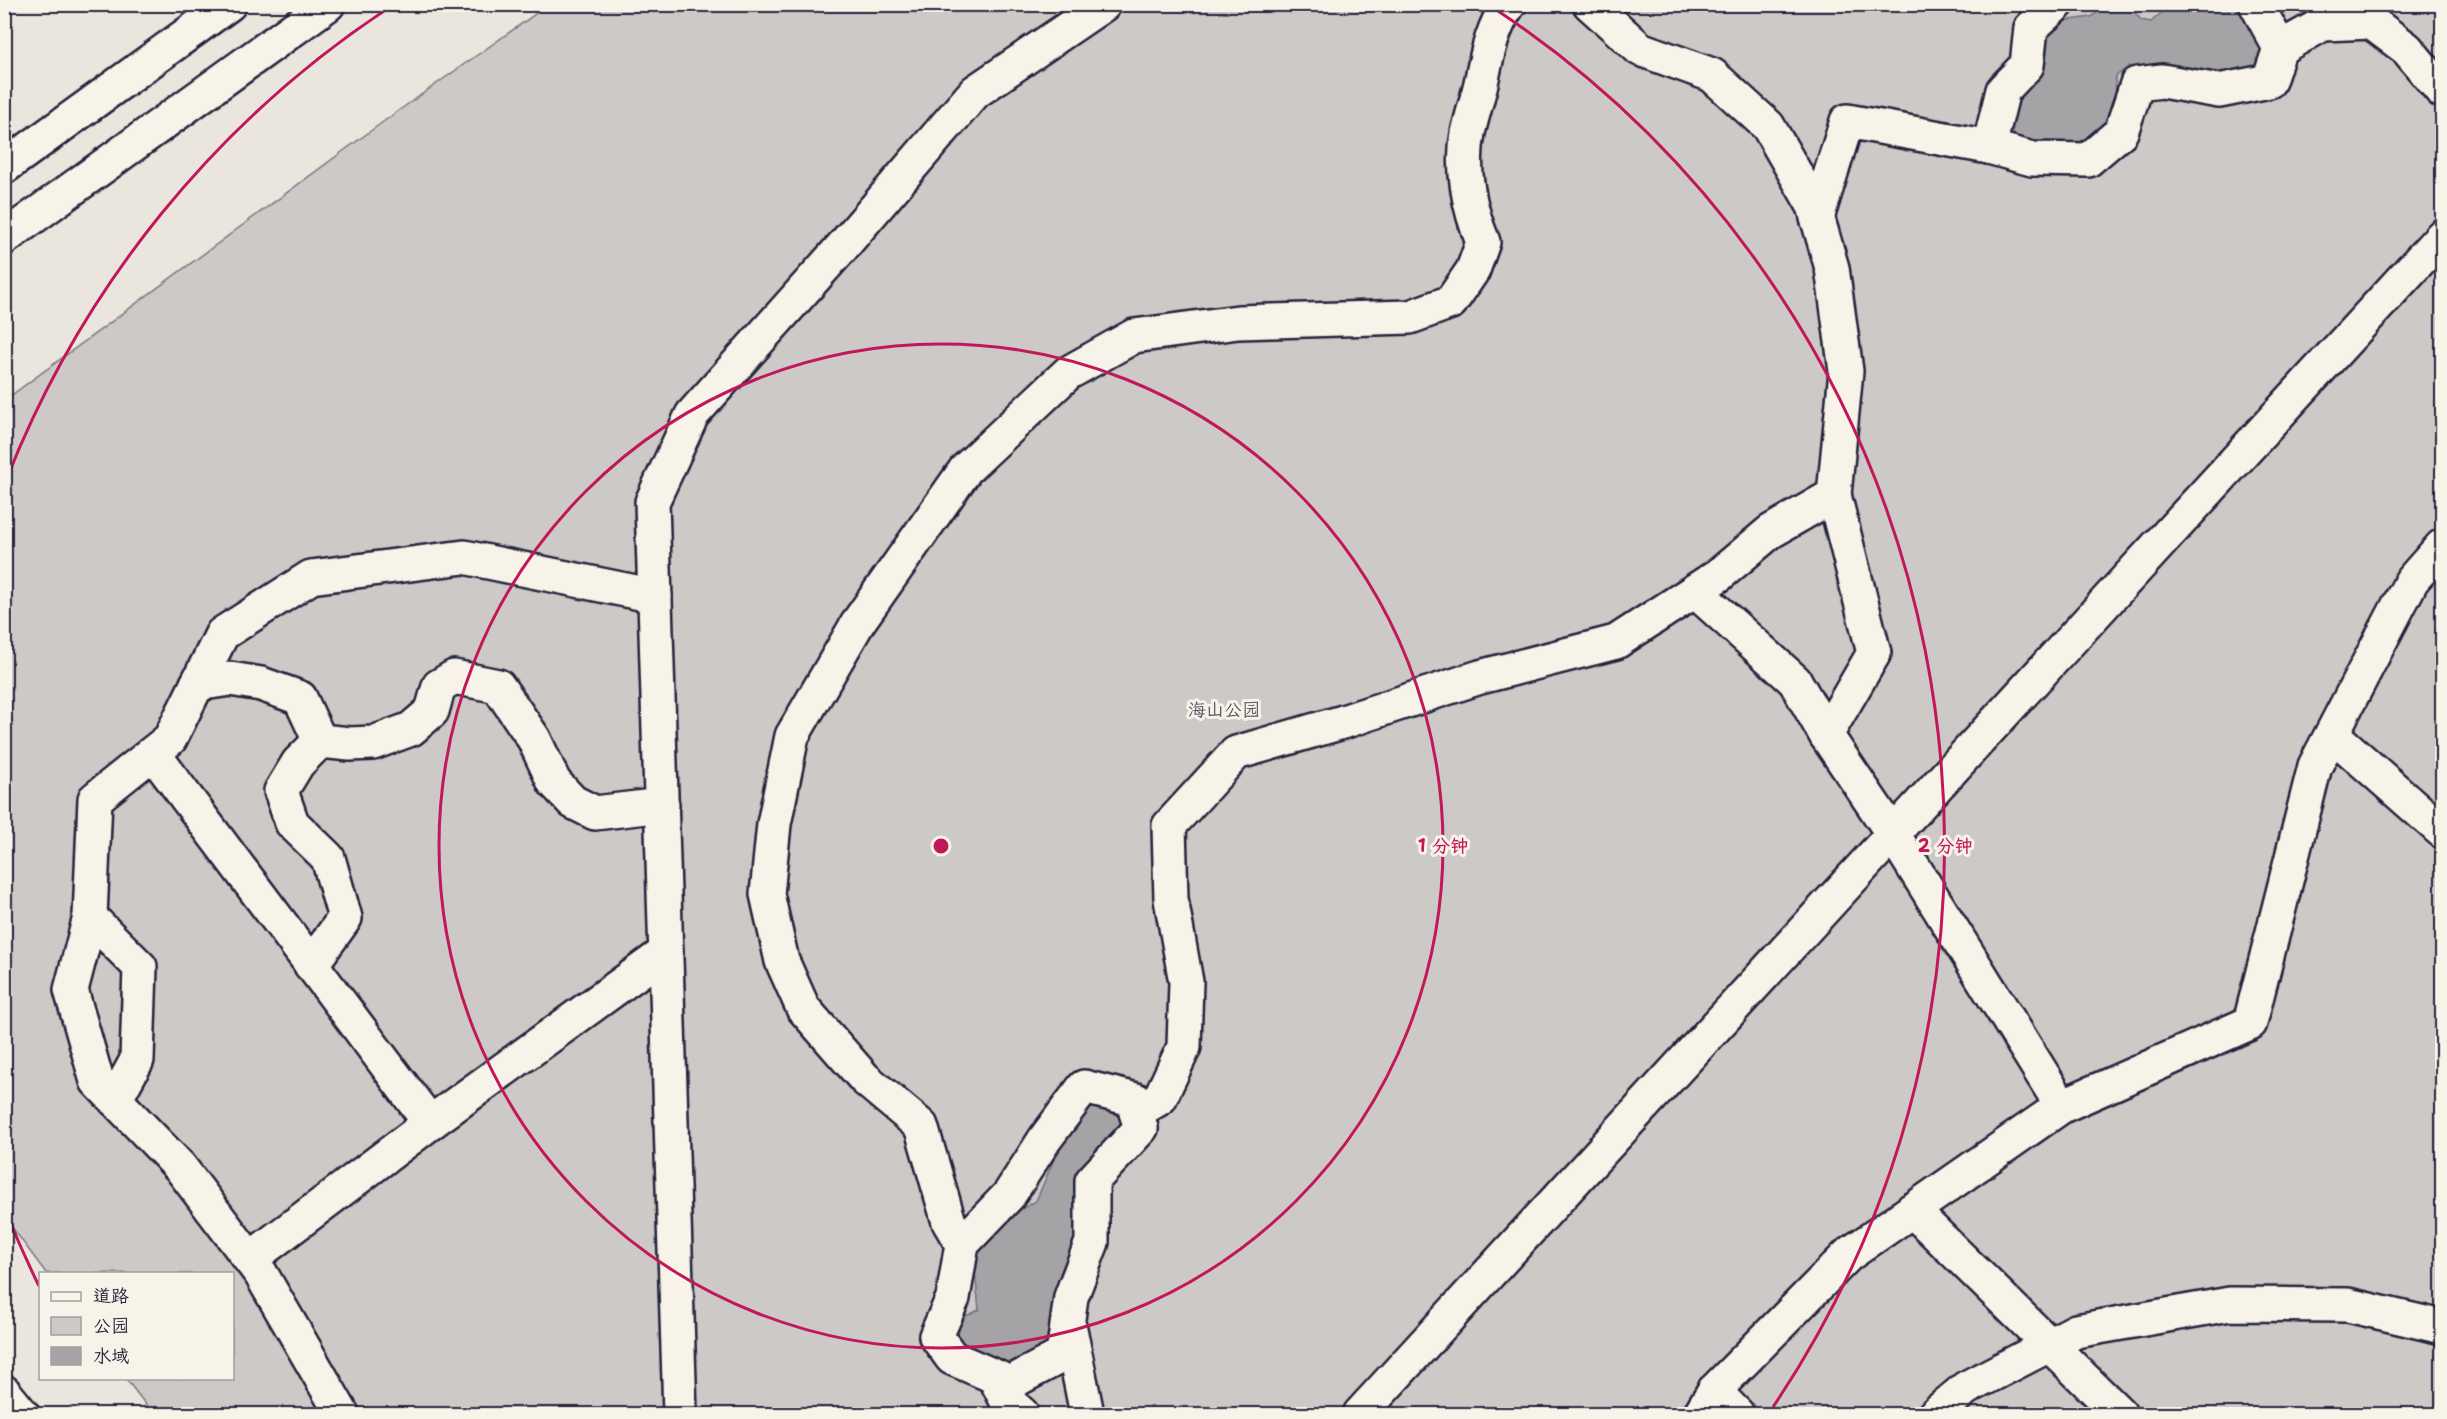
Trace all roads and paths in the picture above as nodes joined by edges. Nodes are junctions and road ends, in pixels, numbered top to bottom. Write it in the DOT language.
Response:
graph roads {
  1 [pos="229,4"];
  2 [pos="328,4"];
  3 [pos="1104,4"];
  4 [pos="1509,4"];
  5 [pos="1590,4"];
  6 [pos="2057,4"];
  7 [pos="2256,4"];
  8 [pos="2280,48"];
  9 [pos="2442,91"];
  10 [pos="1989,147"];
  11 [pos="4,167"];
  12 [pos="1817,218"];
  13 [pos="2442,236"];
  14 [pos="4,238"];
  15 [pos="1834,495"];
  16 [pos="2442,546"];
  17 [pos="1695,591"];
  18 [pos="655,596"];
  19 [pos="197,684"];
  20 [pos="2332,734"];
  21 [pos="1826,735"];
  22 [pos="320,741"];
  23 [pos="153,753"];
  24 [pos="662,805"];
  25 [pos="2442,831"];
  26 [pos="1893,834"];
  27 [pos="90,917"];
  28 [pos="666,952"];
  29 [pos="311,965"];
  30 [pos="115,1100"];
  31 [pos="2062,1106"];
  32 [pos="1136,1112"];
  33 [pos="430,1123"];
  34 [pos="1912,1210"];
  35 [pos="962,1244"];
  36 [pos="250,1259"];
  37 [pos="1068,1318"];
  38 [pos="2442,1327"];
  39 [pos="2050,1345"];
  40 [pos="994,1376"];
  41 [pos="4,1392"];
  42 [pos="1707,1403"];
  43 [pos="22,1414"];
  44 [pos="342,1414"];
  45 [pos="680,1414"];
  46 [pos="1022,1414"];
  47 [pos="1087,1414"];
  48 [pos="1360,1414"];
  49 [pos="1737,1414"];
  50 [pos="1935,1414"];
  51 [pos="2120,1414"];
  1 -- 11 [label="main road"];
  2 -- 14 [label="main road"];
  3 -- 18 [label="main road"];
  4 -- 35 [label="main road"];
  5 -- 12 [label="main road"];
  6 -- 10 [label="main road"];
  7 -- 8 [label="main road"];
  8 -- 9 [label="main road"];
  8 -- 10 [label="main road"];
  10 -- 12 [label="main road"];
  12 -- 15 [label="main road"];
  13 -- 26 [label="main road"];
  15 -- 17 [label="main road"];
  15 -- 21 [label="main road"];
  16 -- 20 [label="main road"];
  17 -- 21 [label="main road"];
  17 -- 32 [label="main road"];
  18 -- 19 [label="main road"];
  18 -- 24 [label="main road"];
  19 -- 22 [label="main road"];
  19 -- 23 [label="main road"];
  20 -- 25 [label="main road"];
  20 -- 31 [label="main road"];
  21 -- 26 [label="main road"];
  22 -- 24 [label="main road"];
  22 -- 29 [label="main road"];
  23 -- 27 [label="main road"];
  23 -- 29 [label="main road"];
  24 -- 28 [label="main road"];
  26 -- 31 [label="main road"];
  26 -- 48 [label="main road"];
  27 -- 30 [label="main road"];
  27 -- 30 [label="main road"];
  28 -- 33 [label="main road"];
  28 -- 45 [label="main road"];
  29 -- 33 [label="main road"];
  30 -- 36 [label="main road"];
  31 -- 34 [label="main road"];
  32 -- 35 [label="main road"];
  32 -- 37 [label="main road"];
  33 -- 36 [label="main road"];
  34 -- 39 [label="main road"];
  34 -- 42 [label="main road"];
  35 -- 40 [label="main road"];
  36 -- 44 [label="main road"];
  37 -- 40 [label="main road"];
  37 -- 47 [label="main road"];
  38 -- 39 [label="main road"];
  39 -- 50 [label="main road"];
  39 -- 51 [label="main road"];
  40 -- 46 [label="main road"];
  41 -- 43 [label="main road"];
  42 -- 49 [label="main road"];
}
